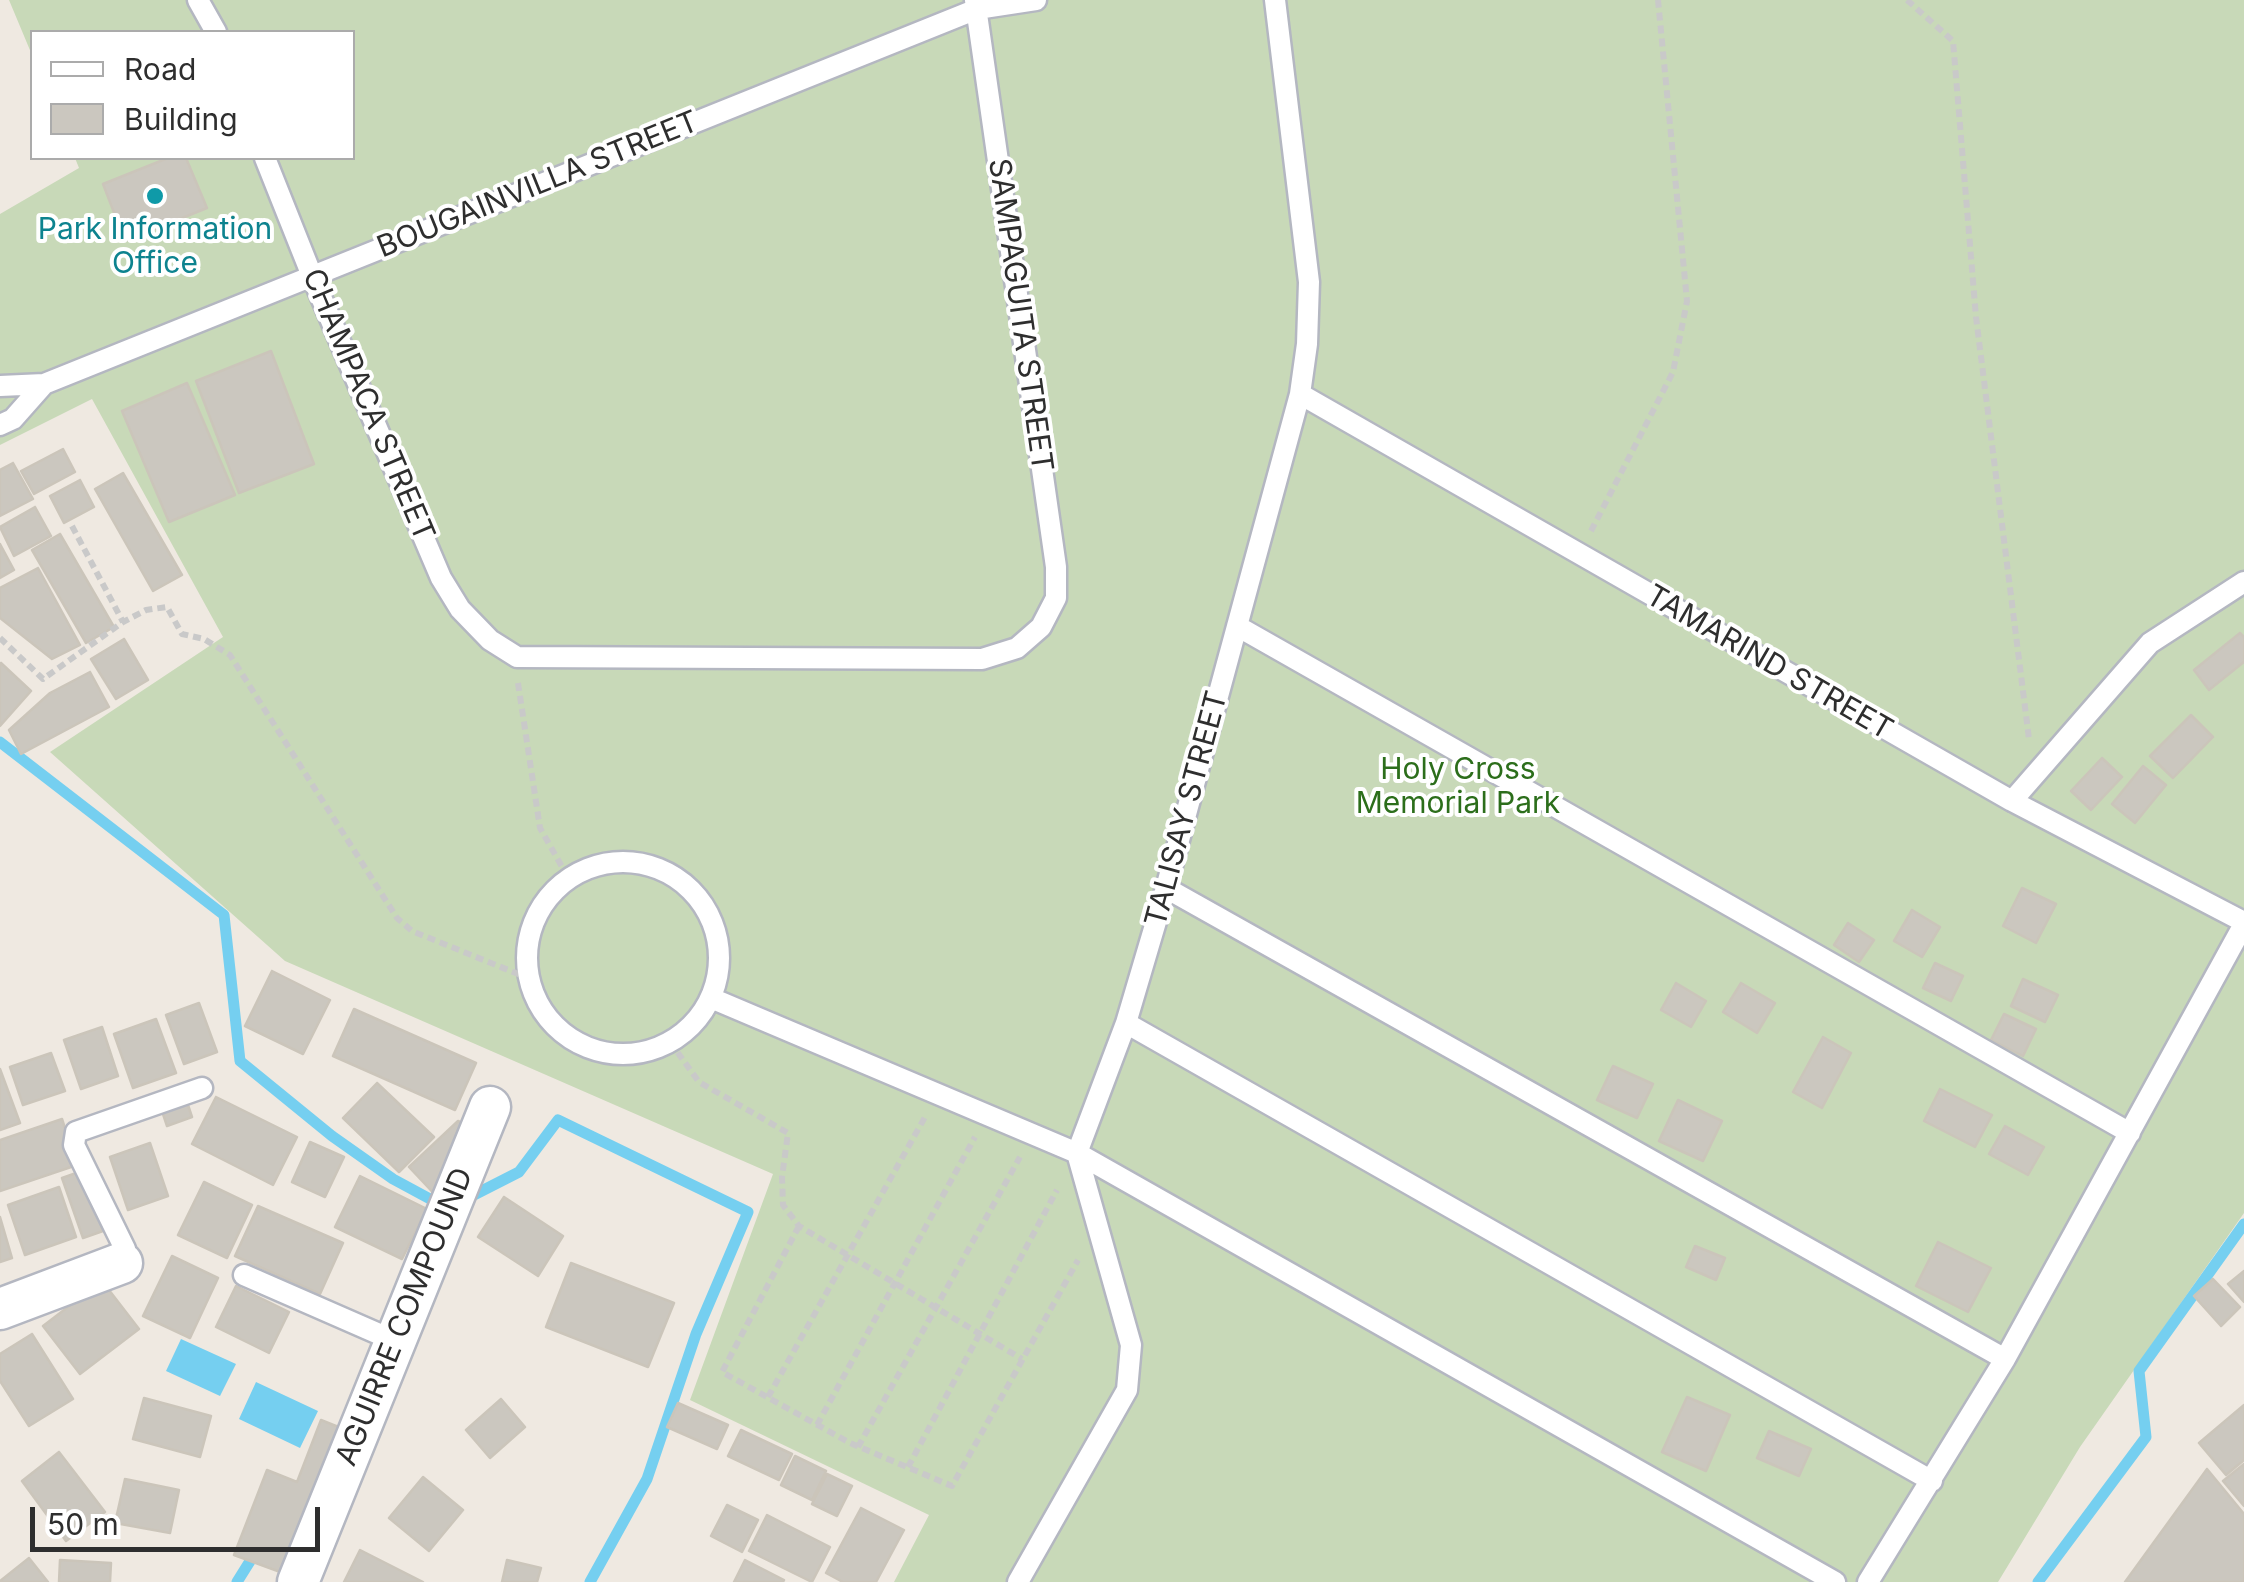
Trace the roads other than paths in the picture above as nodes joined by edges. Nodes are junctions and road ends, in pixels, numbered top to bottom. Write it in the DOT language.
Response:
graph roads {
  1 [pos="198,0"];
  2 [pos="1036,0"];
  3 [pos="1275,0"];
  4 [pos="976,5"];
  5 [pos="215,30"];
  6 [pos="266,160"];
  7 [pos="312,276"];
  8 [pos="44,384"];
  9 [pos="0,386"];
  10 [pos="1300,394"];
  11 [pos="0,425"];
  12 [pos="2244,582"];
  13 [pos="1236,626"];
  14 [pos="517,656"];
  15 [pos="2012,801"];
  16 [pos="1166,888"];
  17 [pos="2244,923"];
  18 [pos="711,998"];
  19 [pos="1126,1023"];
  20 [pos="202,1088"];
  21 [pos="490,1107"];
  22 [pos="2130,1133"];
  23 [pos="1078,1153"];
  24 [pos="122,1263"];
  25 [pos="244,1276"];
  26 [pos="0,1309"];
  27 [pos="395,1341"];
  28 [pos="2005,1359"];
  29 [pos="1932,1481"];
  30 [pos="298,1582"];
  31 [pos="1018,1582"];
  32 [pos="1836,1582"];
  33 [pos="1868,1582"];
  1 -- 5 [label="lane"];
  2 -- 4 [label="lane, BOUGAINVILLA STREET"];
  3 -- 10 [label="lane, TALISAY STREET"];
  4 -- 7 [label="lane, BOUGAINVILLA STREET"];
  4 -- 14 [label="lane, SAMPAGUITA STREET"];
  6 -- 7 [label="lane, CHAMPACA STREET"];
  7 -- 8 [label="lane, BOUGAINVILLA STREET"];
  7 -- 14 [label="lane, CHAMPACA STREET"];
  8 -- 9 [label="lane, BOUGAINVILLA STREET"];
  8 -- 11 [label="lane, BOUGAINVILLA STREET"];
  10 -- 13 [label="lane, TALISAY STREET"];
  10 -- 15 [label="lane, TAMARIND STREET"];
  12 -- 15 [label="lane"];
  13 -- 16 [label="lane, TALISAY STREET"];
  13 -- 22 [label="lane"];
  15 -- 17 [label="lane, TAMARIND STREET"];
  16 -- 19 [label="lane, TALISAY STREET"];
  16 -- 28 [label="lane"];
  17 -- 22 [label="lane"];
  18 -- 18 [label="lane"];
  18 -- 23 [label="lane"];
  19 -- 23 [label="lane, TALISAY STREET"];
  19 -- 29 [label="lane"];
  20 -- 24 [label="lane"];
  21 -- 27 [label="street, AGUIRRE COMPOUND"];
  22 -- 28 [label="lane"];
  23 -- 31 [label="lane"];
  23 -- 32 [label="lane"];
  24 -- 26 [label="street"];
  25 -- 27 [label="lane"];
  27 -- 30 [label="street, AGUIRRE COMPOUND"];
  28 -- 29 [label="lane"];
  29 -- 33 [label="lane"];
}
